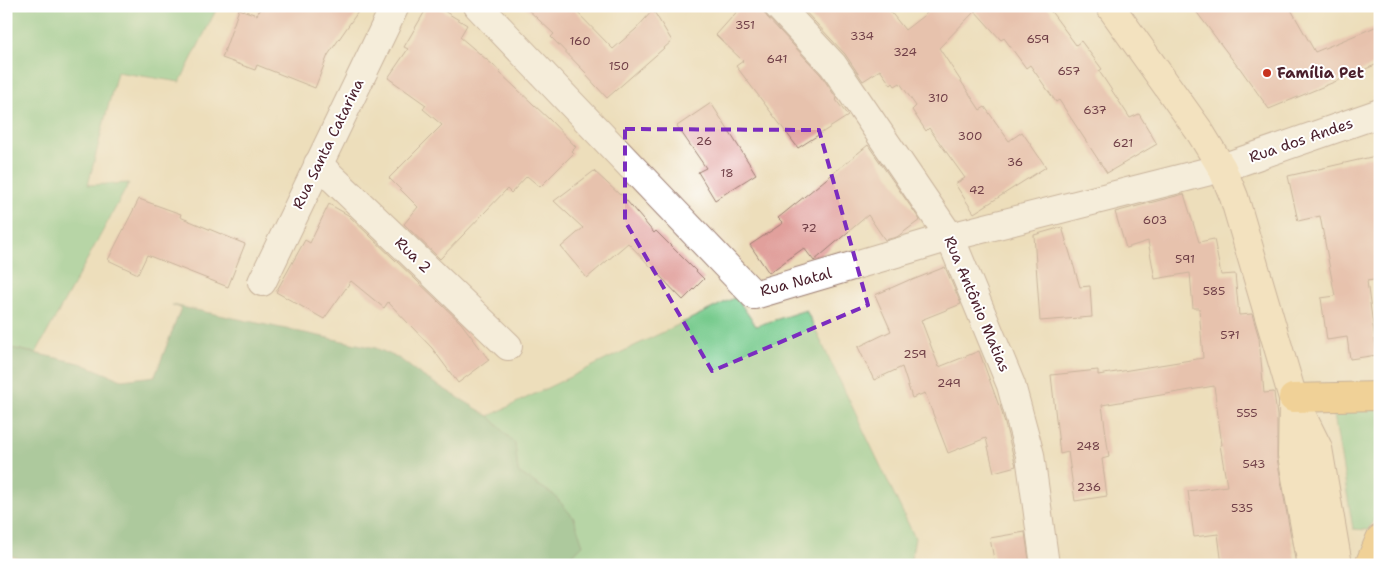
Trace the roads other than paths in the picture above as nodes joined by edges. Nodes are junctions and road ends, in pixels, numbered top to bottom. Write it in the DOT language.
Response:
graph roads {
  1 [pos="395,6"];
  2 [pos="478,6"];
  3 [pos="778,6"];
  4 [pos="1110,6"];
  5 [pos="1380,113"];
  6 [pos="318,164"];
  7 [pos="1222,168"];
  8 [pos="950,237"];
  9 [pos="262,282"];
  10 [pos="508,346"];
  11 [pos="1380,396"];
  12 [pos="1293,398"];
  13 [pos="1380,539"];
  14 [pos="1045,565"];
  15 [pos="1312,565"];
  16 [pos="1338,565"];
  17 [pos="1369,565"];
  1 -- 6 [label="street, Rua Santa Catarina"];
  2 -- 8 [label="street, Rua Natal"];
  3 -- 8 [label="street, Rua Antônio Matias"];
  4 -- 7 [label="main road"];
  5 -- 7 [label="street, Rua dos Andes"];
  6 -- 9 [label="street, Rua Santa Catarina"];
  6 -- 10 [label="street, Rua 2"];
  7 -- 8 [label="street, Rua Natal"];
  7 -- 12 [label="main road"];
  8 -- 14 [label="street, Rua Antônio Matias"];
  11 -- 12 [label="main road"];
  12 -- 15 [label="main road"];
  12 -- 16 [label="main road"];
  13 -- 17 [label="main road"];
}
